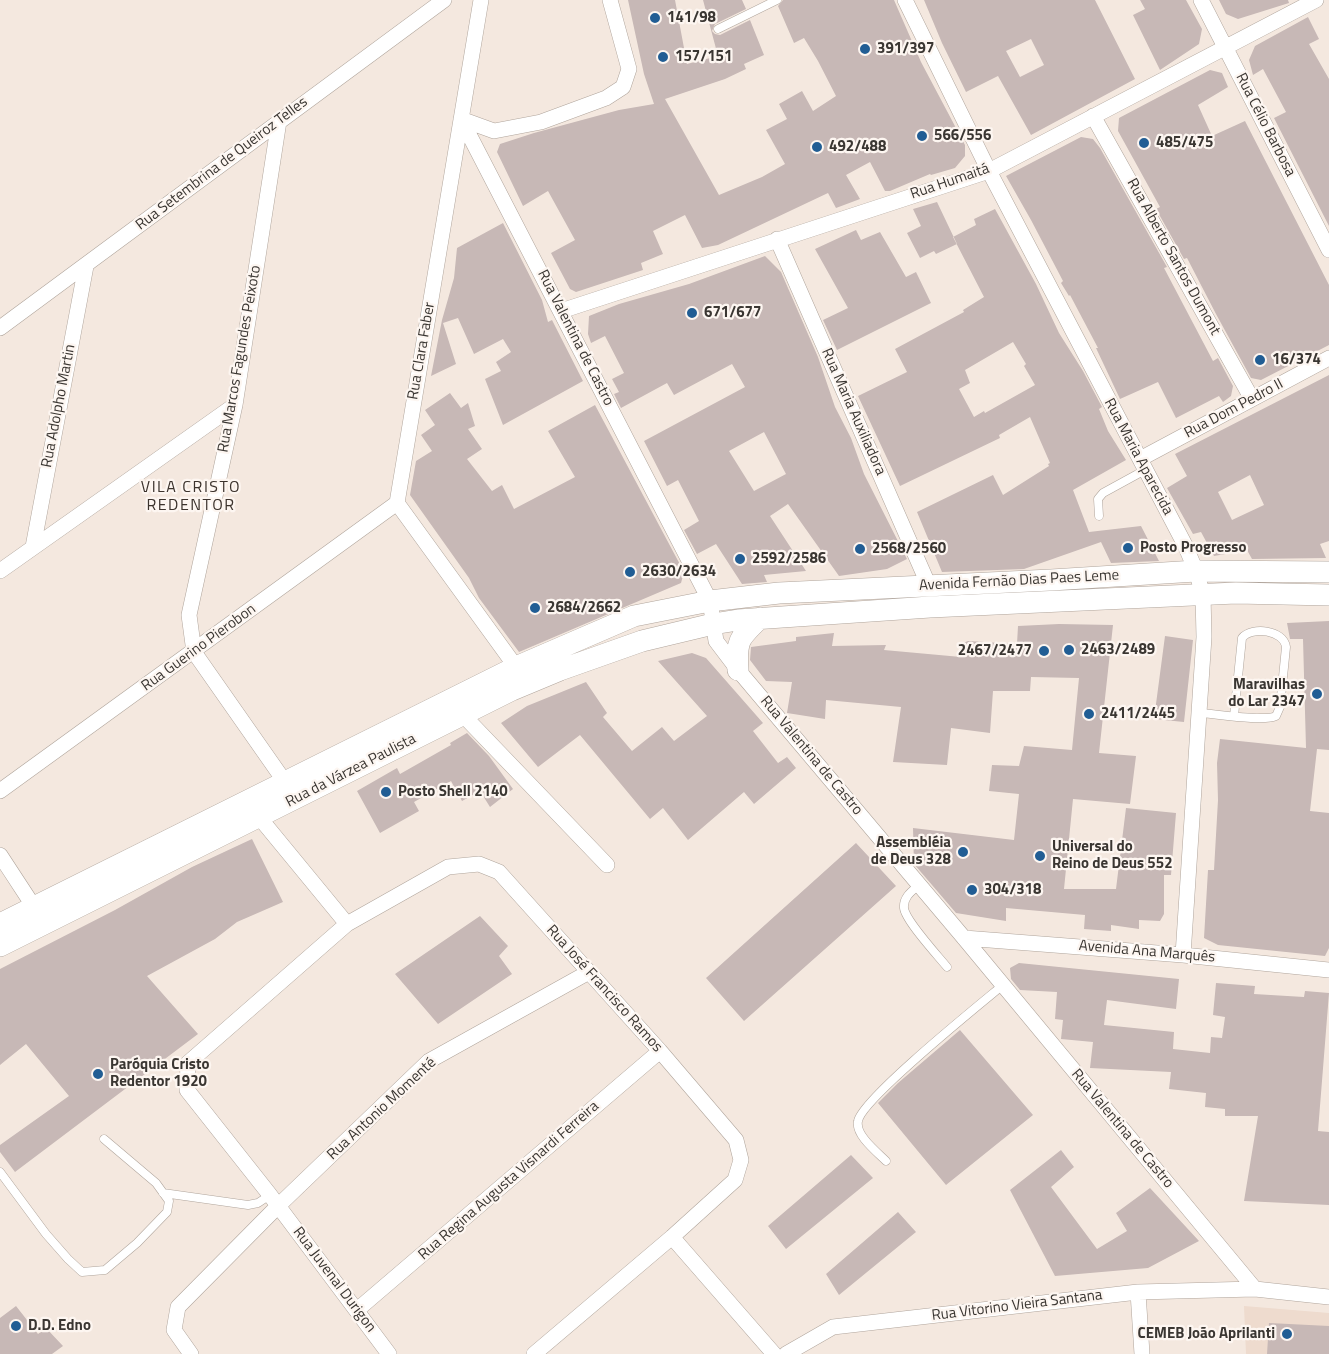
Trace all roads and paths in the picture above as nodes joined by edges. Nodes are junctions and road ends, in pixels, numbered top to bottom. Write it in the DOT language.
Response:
graph roads {
  1 [pos="444,0"];
  2 [pos="481,0"];
  3 [pos="610,0"];
  4 [pos="777,0"];
  5 [pos="905,0"];
  6 [pos="1202,0"];
  7 [pos="1316,0"];
  8 [pos="1298,4"];
  9 [pos="718,29"];
  10 [pos="1226,47"];
  11 [pos="1093,116"];
  12 [pos="461,119"];
  13 [pos="279,121"];
  14 [pos="989,171"];
  15 [pos="777,239"];
  16 [pos="1329,250"];
  17 [pos="86,266"];
  18 [pos="561,311"];
  19 [pos="0,328"];
  20 [pos="1329,358"];
  21 [pos="1252,399"];
  22 [pos="235,405"];
  23 [pos="1142,464"];
  24 [pos="397,503"];
  25 [pos="1099,516"];
  26 [pos="33,547"];
  27 [pos="0,571"];
  28 [pos="1196,571"];
  29 [pos="1329,572"];
  30 [pos="929,586"];
  31 [pos="1203,595"];
  32 [pos="1329,595"];
  33 [pos="710,601"];
  34 [pos="760,618"];
  35 [pos="713,624"];
  36 [pos="194,652"];
  37 [pos="516,667"];
  38 [pos="738,670"];
  39 [pos="1200,713"];
  40 [pos="463,715"];
  41 [pos="1234,716"];
  42 [pos="285,782"];
  43 [pos="0,792"];
  44 [pos="259,817"];
  45 [pos="0,855"];
  46 [pos="607,865"];
  47 [pos="919,885"];
  48 [pos="34,907"];
  49 [pos="0,924"];
  50 [pos="347,924"];
  51 [pos="964,938"];
  52 [pos="0,946"];
  53 [pos="1183,954"];
  54 [pos="947,968"];
  55 [pos="1329,970"];
  56 [pos="589,972"];
  57 [pos="1003,985"];
  58 [pos="660,1051"];
  59 [pos="104,1139"];
  60 [pos="886,1161"];
  61 [pos="0,1172"];
  62 [pos="164,1193"];
  63 [pos="274,1201"];
  64 [pos="672,1237"];
  65 [pos="1255,1289"];
  66 [pos="1138,1292"];
  67 [pos="1329,1297"];
  68 [pos="357,1310"];
  69 [pos="191,1354"];
  70 [pos="389,1354"];
  71 [pos="534,1354"];
  72 [pos="774,1354"];
  73 [pos="786,1354"];
  74 [pos="1142,1354"];
  1 -- 13 [label="street, Rua Setembrina de Queiroz Telles"];
  2 -- 12 [label="street, Rua Clara Faber"];
  3 -- 12 [label="street"];
  4 -- 9 [label="lane"];
  5 -- 14 [label="street, Rua Maria Aparecida"];
  6 -- 10 [label="street, Rua Célio Barbosa"];
  7 -- 8 [label="street, Rua Humaitá"];
  8 -- 10 [label="street, Rua Humaitá"];
  10 -- 11 [label="street, Rua Humaitá"];
  10 -- 16 [label="street, Rua Célio Barbosa"];
  11 -- 14 [label="street, Rua Humaitá"];
  11 -- 21 [label="street, Rua Alberto Santos Dumont"];
  12 -- 18 [label="street, Rua Valentina de Castro"];
  12 -- 24 [label="street, Rua Clara Faber"];
  13 -- 17 [label="street, Rua Setembrina de Queiroz Telles"];
  13 -- 22 [label="street, Rua Marcos Fagundes Peixoto"];
  14 -- 15 [label="street, Rua Humaitá"];
  14 -- 23 [label="street, Rua Maria Aparecida"];
  15 -- 18 [label="street, Rua Humaitá"];
  15 -- 30 [label="street, Rua Maria Auxiliadora"];
  17 -- 19 [label="street, Rua Setembrina de Queiroz Telles"];
  17 -- 26 [label="street, Rua Adolpho Martin"];
  18 -- 33 [label="street, Rua Valentina de Castro"];
  20 -- 21 [label="street, Rua Dom Pedro II"];
  21 -- 23 [label="street, Rua Dom Pedro II"];
  22 -- 26 [label="street"];
  22 -- 36 [label="street, Rua Marcos Fagundes Peixoto"];
  23 -- 25 [label="lane"];
  23 -- 28 [label="street, Rua Maria Aparecida"];
  24 -- 36 [label="street, Rua Guerino Pierobon"];
  24 -- 37 [label="street"];
  26 -- 27 [label="street"];
  28 -- 29 [label="main road, Avenida Fernão Dias Paes Leme"];
  28 -- 30 [label="main road, Avenida Fernão Dias Paes Leme"];
  28 -- 31 [label="street, Rua Maria Aparecida"];
  30 -- 33 [label="main road, Avenida Fernão Dias Paes Leme"];
  31 -- 32 [label="main road, Avenida Fernão Dias Paes Leme"];
  31 -- 34 [label="main road, Avenida Fernão Dias Paes Leme"];
  31 -- 39 [label="street, Rua Maria Aparecida"];
  33 -- 35 [label="street, Rua Valentina de Castro"];
  33 -- 37 [label="main road, Rua da Várzea Paulista"];
  34 -- 35 [label="main road, Avenida Fernão Dias Paes Leme"];
  34 -- 38 [label="main road"];
  35 -- 38 [label="street, Rua Valentina de Castro"];
  35 -- 40 [label="main road, Rua da Várzea Paulista"];
  36 -- 42 [label="street, Rua Marcos Fagundes Peixoto"];
  36 -- 43 [label="street, Rua Guerino Pierobon"];
  37 -- 42 [label="main road, Rua da Várzea Paulista"];
  38 -- 47 [label="street, Rua Valentina de Castro"];
  39 -- 41 [label="lane"];
  39 -- 53 [label="street, Rua Maria Aparecida"];
  40 -- 44 [label="main road, Rua da Várzea Paulista"];
  40 -- 46 [label="street"];
  41 -- 41 [label="lane"];
  42 -- 48 [label="main road, Rua da Várzea Paulista"];
  44 -- 50 [label="street"];
  44 -- 52 [label="main road, Rua da Várzea Paulista"];
  45 -- 48 [label="street"];
  47 -- 51 [label="street, Rua Valentina de Castro"];
  47 -- 54 [label="lane"];
  48 -- 49 [label="main road, Rua da Várzea Paulista"];
  50 -- 56 [label="street, Rua José Francisco Ramos"];
  50 -- 63 [label="street, Rua José Francisco Ramos"];
  51 -- 53 [label="street, Avenida Ana Marquês"];
  51 -- 57 [label="street, Rua Valentina de Castro"];
  53 -- 55 [label="street, Avenida Ana Marquês"];
  56 -- 58 [label="street, Rua José Francisco Ramos"];
  56 -- 63 [label="street, Rua Antonio Momenté"];
  57 -- 60 [label="lane"];
  57 -- 65 [label="street, Rua Valentina de Castro"];
  58 -- 64 [label="street, Rua José Francisco Ramos"];
  58 -- 68 [label="street, Rua Regina Augusta Visnardi Ferreira"];
  59 -- 62 [label="lane"];
  61 -- 62 [label="lane"];
  62 -- 63 [label="lane"];
  63 -- 68 [label="street, Rua Juvenal Durigon"];
  63 -- 69 [label="street, Rua Antonio Momenté"];
  64 -- 71 [label="street, Rua José Francisco Ramos"];
  64 -- 72 [label="street"];
  65 -- 66 [label="street, Rua Vitorino Vieira Santana"];
  65 -- 67 [label="street"];
  66 -- 73 [label="street, Rua Vitorino Vieira Santana"];
  66 -- 74 [label="street"];
  68 -- 70 [label="street, Rua Juvenal Durigon"];
}
